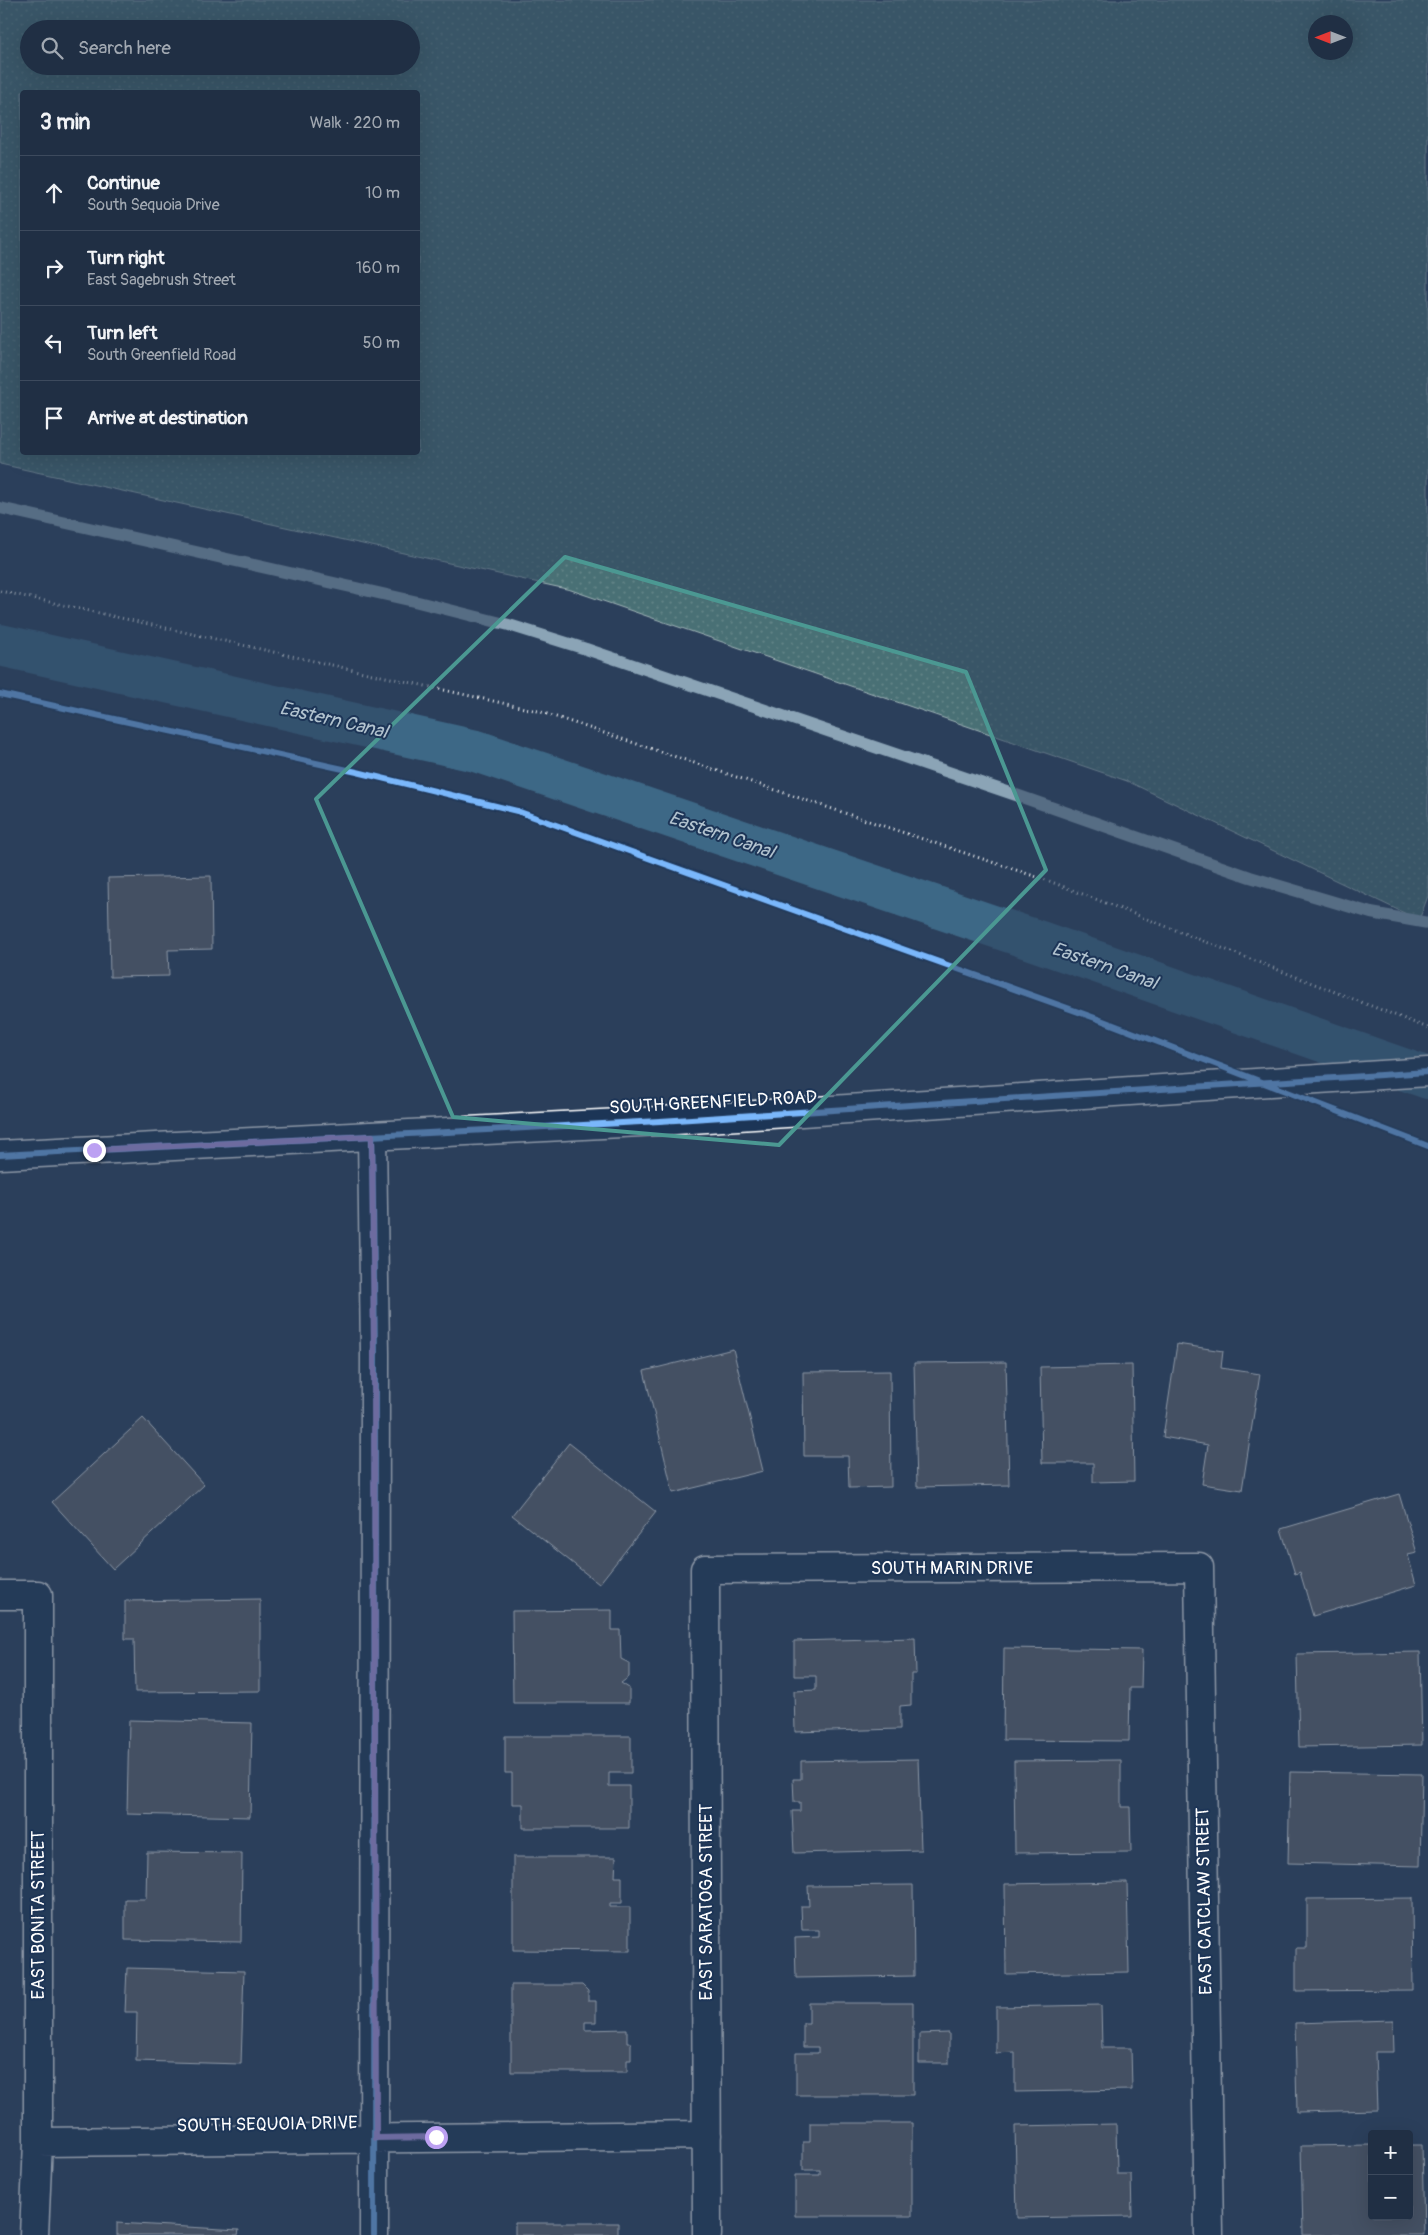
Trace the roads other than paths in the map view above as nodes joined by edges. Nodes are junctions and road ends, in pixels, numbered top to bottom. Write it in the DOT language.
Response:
graph roads {
  1 [pos="1428,1072"];
  2 [pos="372,1136"];
  3 [pos="0,1155"];
  4 [pos="1199,1567"];
  5 [pos="706,1569"];
  6 [pos="0,1595"];
  7 [pos="707,2135"];
  8 [pos="376,2138"];
  9 [pos="38,2142"];
  10 [pos="34,2235"];
  11 [pos="374,2235"];
  12 [pos="707,2235"];
  13 [pos="1209,2235"];
  1 -- 2 [label="street, SOUTH GREENFIELD ROAD"];
  2 -- 3 [label="street, SOUTH GREENFIELD ROAD"];
  2 -- 8 [label="street"];
  4 -- 5 [label="street, SOUTH MARIN DRIVE"];
  4 -- 13 [label="street, EAST CATCLAW STREET"];
  5 -- 7 [label="street, EAST SARATOGA STREET"];
  6 -- 9 [label="street, EAST BONITA STREET"];
  7 -- 8 [label="street, SOUTH SEQUOIA DRIVE"];
  7 -- 12 [label="street, EAST SARATOGA STREET"];
  8 -- 9 [label="street, SOUTH SEQUOIA DRIVE"];
  8 -- 11 [label="street"];
  9 -- 10 [label="street, EAST BONITA STREET"];
}
